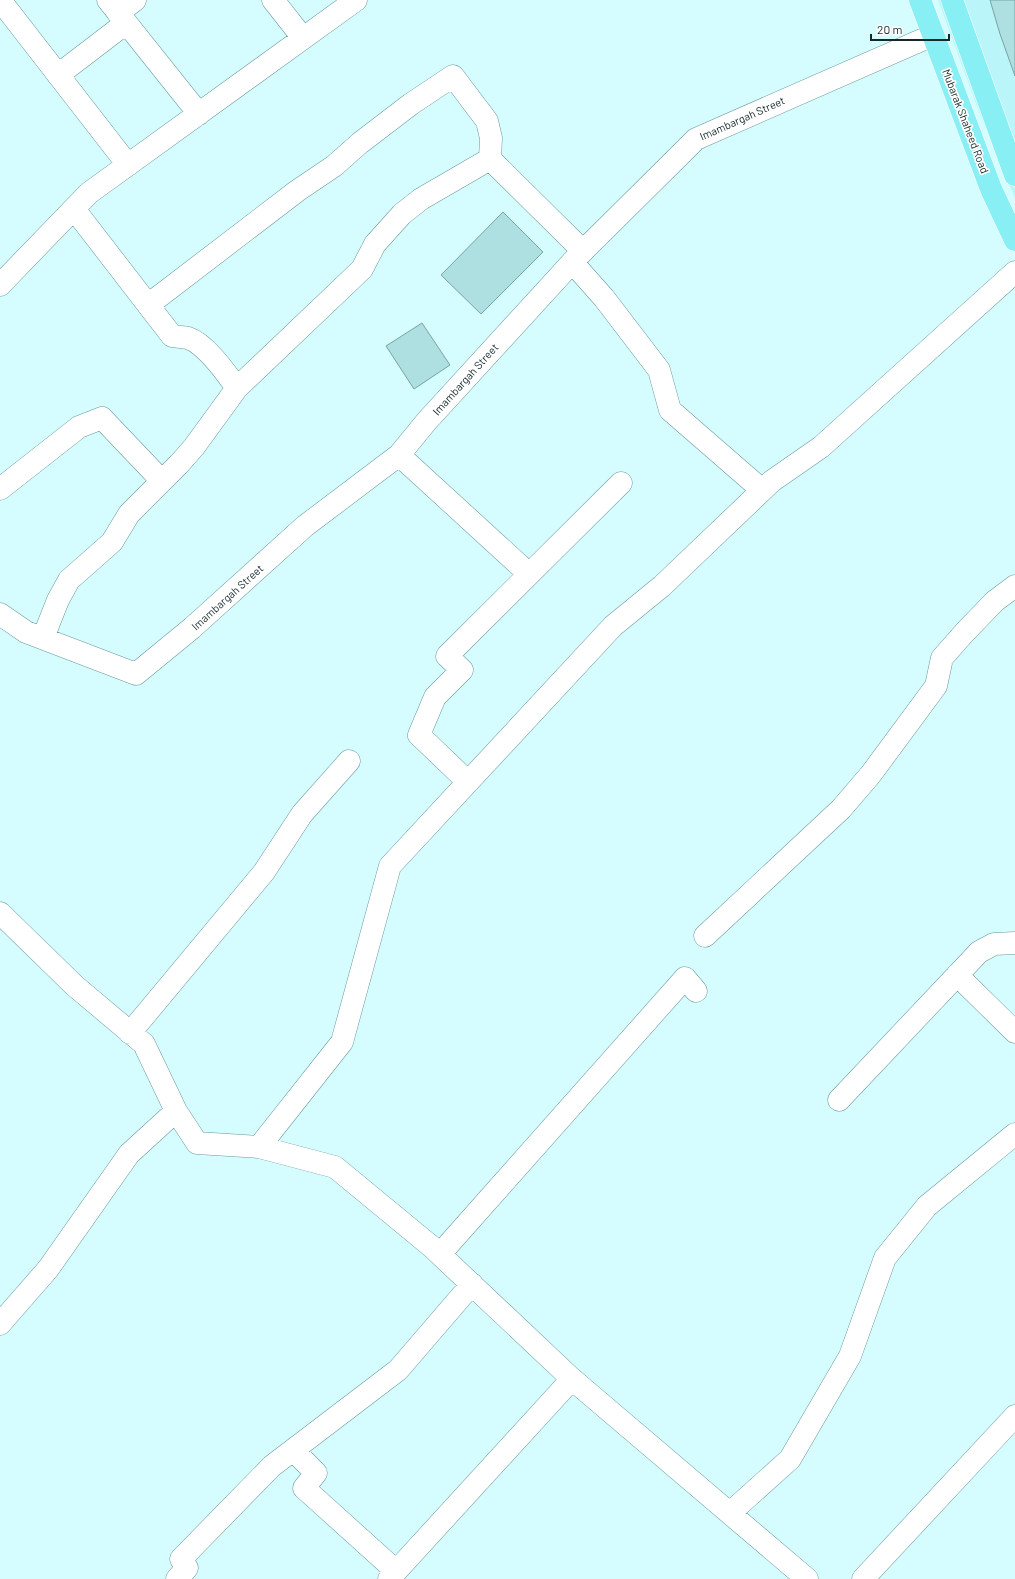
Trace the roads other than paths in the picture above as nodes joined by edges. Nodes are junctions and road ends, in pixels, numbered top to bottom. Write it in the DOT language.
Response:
graph roads {
  1 [pos="0,0"];
  2 [pos="135,0"];
  3 [pos="274,0"];
  4 [pos="356,0"];
  5 [pos="920,0"];
  6 [pos="952,0"];
  7 [pos="117,12"];
  8 [pos="933,35"];
  9 [pos="303,38"];
  10 [pos="58,75"];
  11 [pos="199,114"];
  12 [pos="490,159"];
  13 [pos="128,165"];
  14 [pos="1015,175"];
  15 [pos="74,209"];
  16 [pos="1015,240"];
  17 [pos="577,256"];
  18 [pos="1015,272"];
  19 [pos="0,285"];
  20 [pos="148,305"];
  21 [pos="237,388"];
  22 [pos="399,455"];
  23 [pos="162,481"];
  24 [pos="621,483"];
  25 [pos="0,489"];
  26 [pos="762,490"];
  27 [pos="529,574"];
  28 [pos="1015,586"];
  29 [pos="0,614"];
  30 [pos="42,638"];
  31 [pos="349,761"];
  32 [pos="468,782"];
  33 [pos="0,913"];
  34 [pos="705,936"];
  35 [pos="1015,943"];
  36 [pos="957,975"];
  37 [pos="696,991"];
  38 [pos="1015,1032"];
  39 [pos="130,1033"];
  40 [pos="839,1100"];
  41 [pos="176,1111"];
  42 [pos="1015,1134"];
  43 [pos="259,1147"];
  44 [pos="440,1254"];
  45 [pos="472,1284"];
  46 [pos="0,1324"];
  47 [pos="572,1379"];
  48 [pos="1015,1416"];
  49 [pos="293,1450"];
  50 [pos="730,1513"];
  51 [pos="393,1575"];
  52 [pos="177,1579"];
  53 [pos="807,1579"];
  54 [pos="863,1579"];
  1 -- 10 [label="street"];
  2 -- 7 [label="street"];
  3 -- 9 [label="street"];
  4 -- 9 [label="street"];
  5 -- 8 [label="main road, Mubarak Shaheed Road"];
  6 -- 14 [label="main road"];
  7 -- 10 [label="street"];
  7 -- 11 [label="street"];
  8 -- 16 [label="main road, Mubarak Shaheed Road"];
  8 -- 17 [label="street, Imambargah Street"];
  9 -- 11 [label="street"];
  10 -- 13 [label="street"];
  11 -- 13 [label="street"];
  12 -- 17 [label="street"];
  12 -- 20 [label="street"];
  12 -- 21 [label="street"];
  13 -- 15 [label="street"];
  15 -- 19 [label="street"];
  15 -- 20 [label="street"];
  17 -- 22 [label="street, Imambargah Street"];
  17 -- 26 [label="street"];
  18 -- 26 [label="street"];
  20 -- 21 [label="street"];
  21 -- 23 [label="street"];
  22 -- 27 [label="street"];
  22 -- 30 [label="street, Imambargah Street"];
  23 -- 25 [label="street"];
  23 -- 30 [label="street"];
  24 -- 27 [label="street"];
  26 -- 32 [label="street"];
  27 -- 32 [label="street"];
  28 -- 34 [label="street"];
  29 -- 30 [label="street, Imambargah Street"];
  31 -- 39 [label="street"];
  32 -- 43 [label="street"];
  33 -- 39 [label="street"];
  35 -- 36 [label="street"];
  36 -- 38 [label="street"];
  36 -- 40 [label="street"];
  37 -- 44 [label="street"];
  39 -- 41 [label="street"];
  41 -- 43 [label="street"];
  41 -- 46 [label="street"];
  42 -- 50 [label="street"];
  43 -- 44 [label="street"];
  44 -- 45 [label="street"];
  45 -- 47 [label="street"];
  45 -- 49 [label="street"];
  47 -- 50 [label="street"];
  47 -- 51 [label="street"];
  48 -- 54 [label="street"];
  49 -- 51 [label="street"];
  49 -- 52 [label="street"];
  50 -- 53 [label="street"];
}
